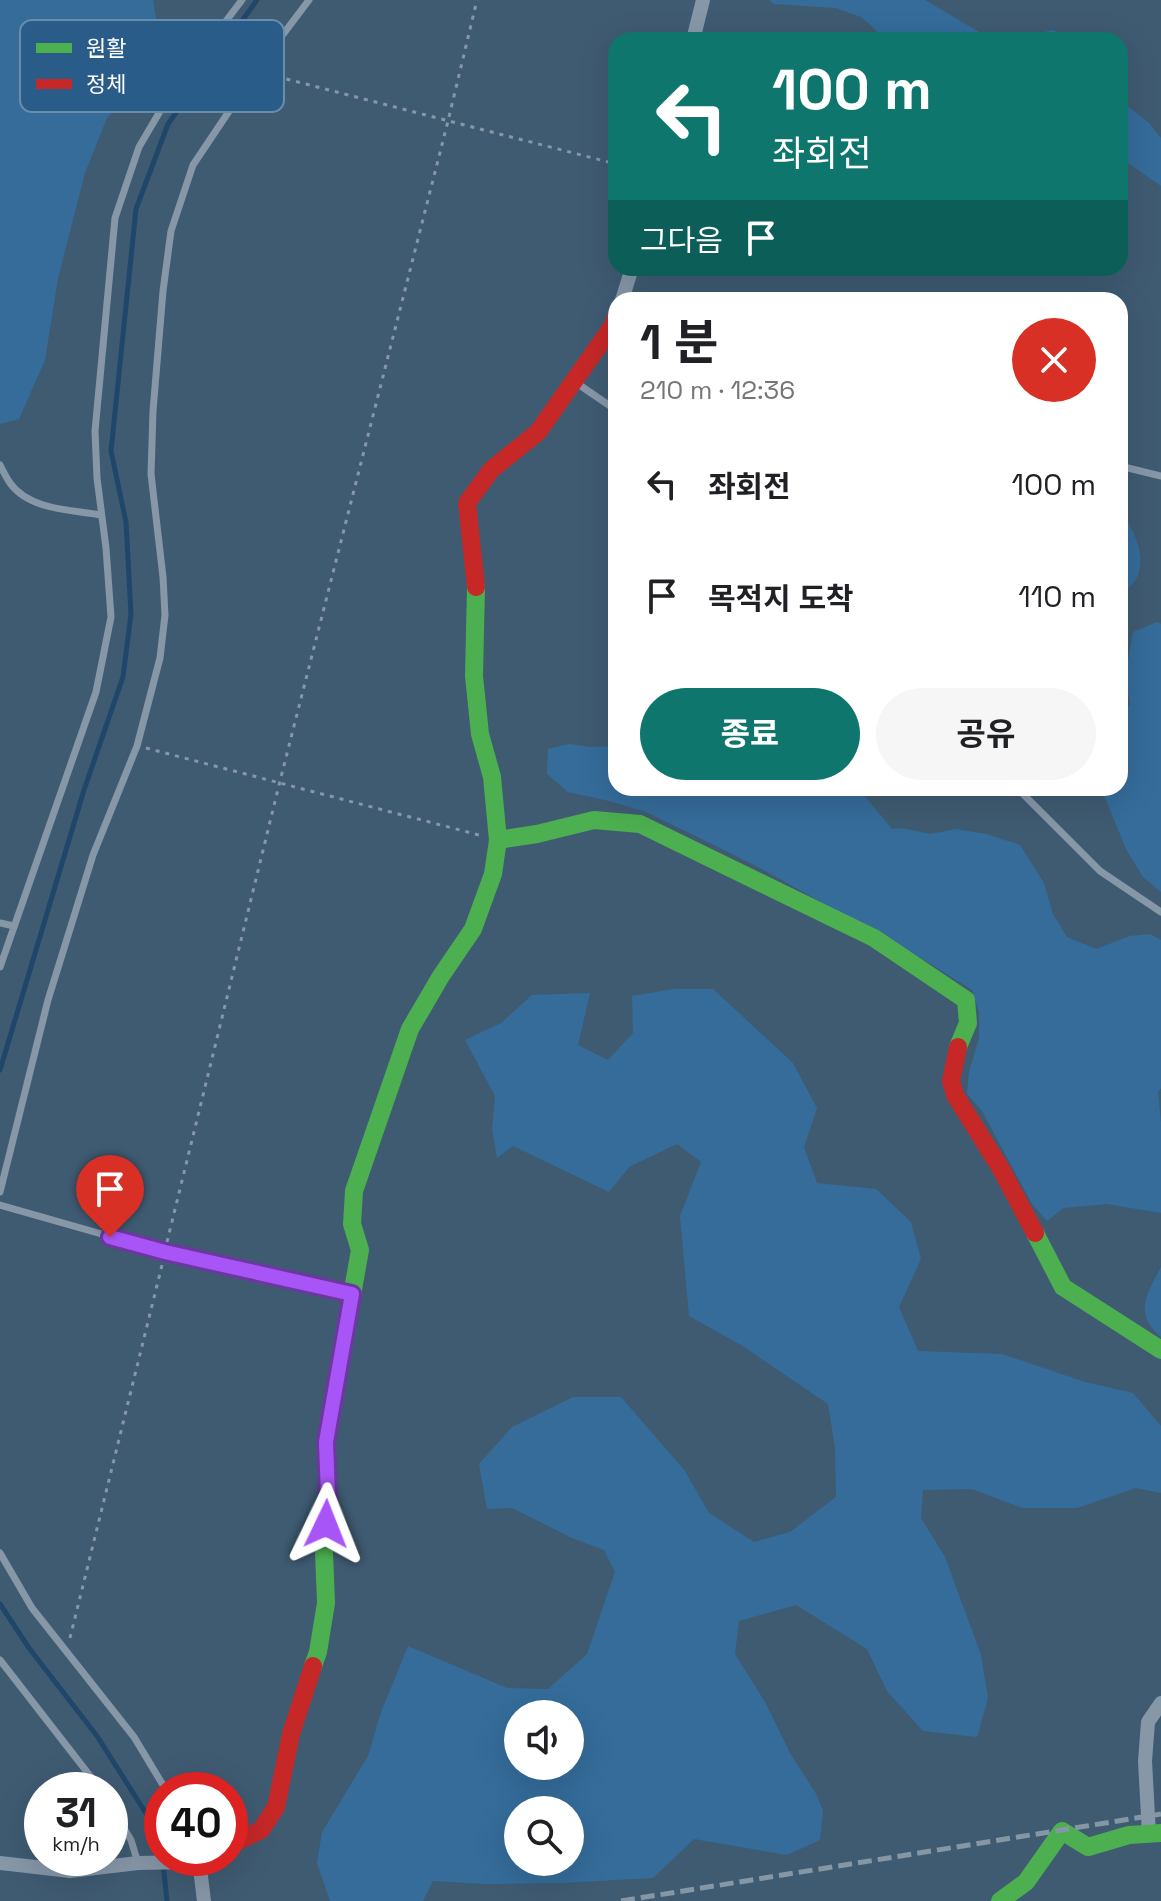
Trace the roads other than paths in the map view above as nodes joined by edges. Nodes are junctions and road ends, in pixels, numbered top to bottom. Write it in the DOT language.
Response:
graph roads {
  1 [pos="242,0"];
  2 [pos="309,0"];
  3 [pos="703,0"];
  4 [pos="227,20"];
  5 [pos="695,32"];
  6 [pos="284,33"];
  7 [pos="160,112"];
  8 [pos="229,112"];
  9 [pos="608,332"];
  10 [pos="574,381"];
  11 [pos="608,404"];
  12 [pos="0,465"];
  13 [pos="1128,468"];
  14 [pos="1161,476"];
  15 [pos="101,515"];
  16 [pos="1025,796"];
  17 [pos="498,840"];
  18 [pos="1161,912"];
  19 [pos="0,923"];
  20 [pos="14,926"];
  21 [pos="0,967"];
  22 [pos="0,1192"];
  23 [pos="0,1205"];
  24 [pos="352,1294"];
  25 [pos="1161,1350"];
  26 [pos="0,1553"];
  27 [pos="0,1660"];
  28 [pos="1161,1703"];
  29 [pos="87,1772"];
  30 [pos="155,1772"];
  31 [pos="1155,1833"];
  32 [pos="128,1835"];
  33 [pos="248,1836"];
  34 [pos="144,1861"];
  35 [pos="0,1863"];
  36 [pos="144,1863"];
  37 [pos="200,1876"];
  38 [pos="204,1901"];
  39 [pos="1000,1901"];
  1 -- 4 [label="lane"];
  2 -- 6 [label="lane"];
  3 -- 5 [label="street"];
  7 -- 15 [label="lane"];
  8 -- 22 [label="lane"];
  9 -- 10 [label="street"];
  10 -- 11 [label="lane"];
  10 -- 17 [label="street"];
  12 -- 15 [label="lane"];
  13 -- 14 [label="lane"];
  15 -- 20 [label="lane"];
  16 -- 18 [label="lane"];
  17 -- 24 [label="street"];
  17 -- 25 [label="street"];
  19 -- 20 [label="lane"];
  20 -- 21 [label="lane"];
  23 -- 24 [label="lane"];
  24 -- 33 [label="street"];
  26 -- 30 [label="lane"];
  27 -- 29 [label="lane"];
  28 -- 31 [label="street"];
  31 -- 39 [label="street"];
  32 -- 34 [label="lane"];
  35 -- 36 [label="street"];
  37 -- 38 [label="street"];
}
